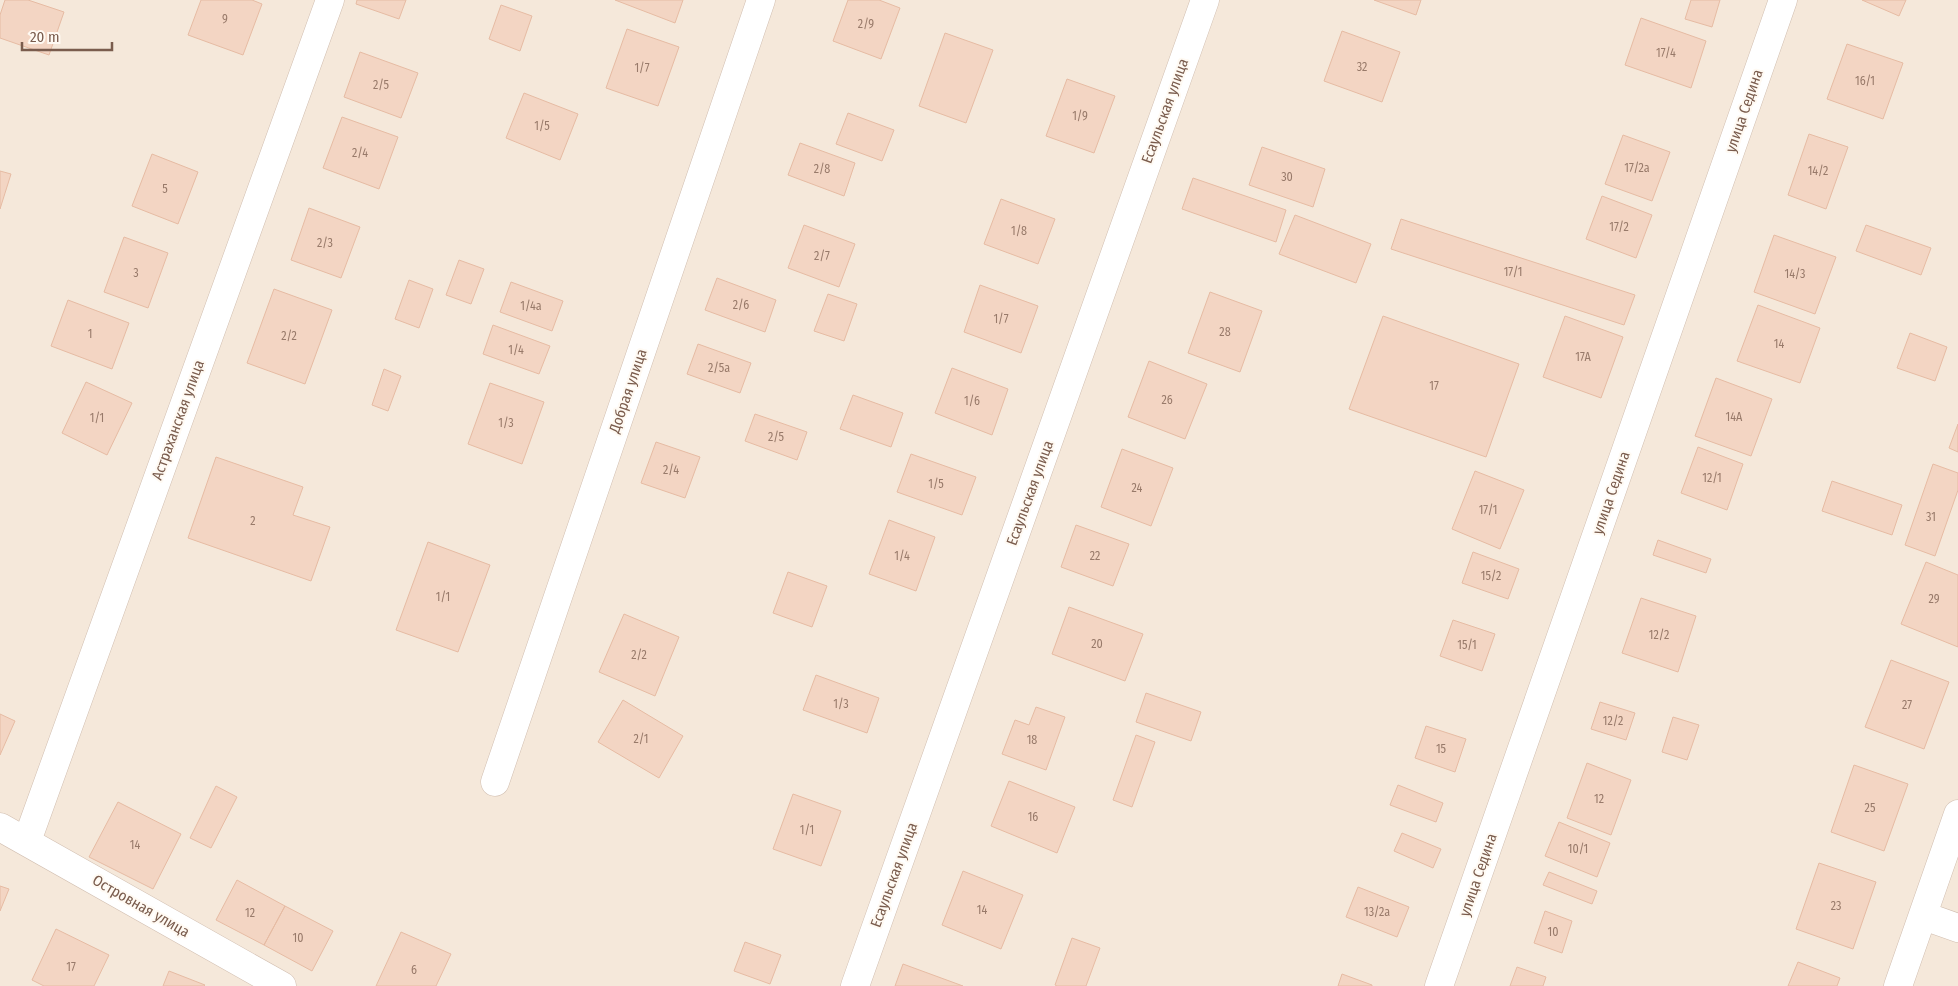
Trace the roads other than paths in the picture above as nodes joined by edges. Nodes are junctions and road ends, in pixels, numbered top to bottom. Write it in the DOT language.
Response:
graph roads {
  1 [pos="330,0"];
  2 [pos="761,0"];
  3 [pos="1205,0"];
  4 [pos="1783,0"];
  5 [pos="495,782"];
  6 [pos="1958,814"];
  7 [pos="0,827"];
  8 [pos="27,841"];
  9 [pos="1924,916"];
  10 [pos="1958,928"];
  11 [pos="282,986"];
  12 [pos="854,986"];
  13 [pos="1439,986"];
  14 [pos="1898,986"];
  1 -- 8 [label="street, Астраханская улица"];
  2 -- 5 [label="street, Добрая улица"];
  3 -- 12 [label="street, Есаульская улица"];
  4 -- 13 [label="street, улица Седина"];
  6 -- 9 [label="street"];
  7 -- 8 [label="street, Островная улица"];
  8 -- 11 [label="street, Островная улица"];
  9 -- 10 [label="street"];
  9 -- 14 [label="street"];
}
